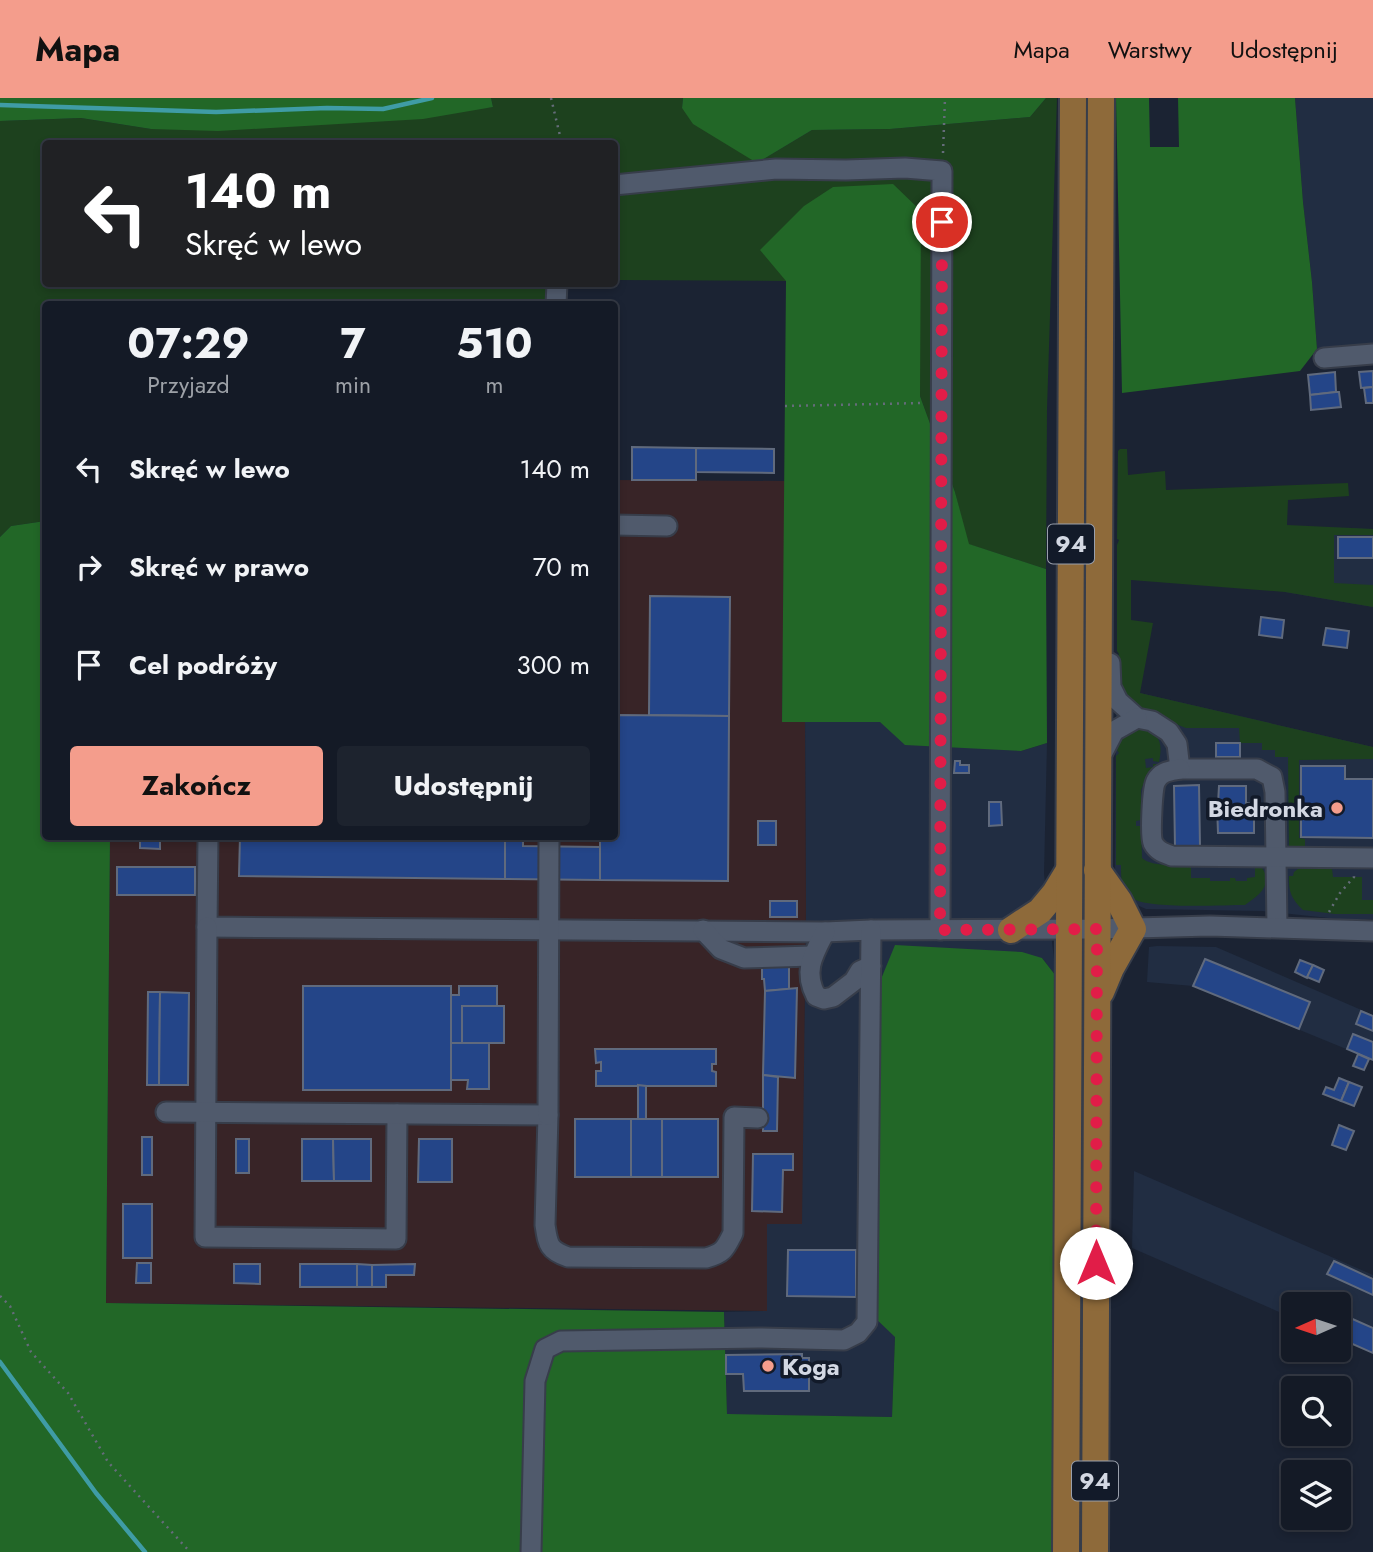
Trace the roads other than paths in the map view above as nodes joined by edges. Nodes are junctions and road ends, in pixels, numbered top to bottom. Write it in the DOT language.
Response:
graph roads {
  1 [pos="1073,98"];
  2 [pos="1101,98"];
  3 [pos="618,185"];
  4 [pos="1373,354"];
  5 [pos="1324,358"];
  6 [pos="618,525"];
  7 [pos="667,526"];
  8 [pos="1099,612"];
  9 [pos="1137,718"];
  10 [pos="1097,764"];
  11 [pos="1181,769"];
  12 [pos="208,840"];
  13 [pos="549,840"];
  14 [pos="1276,857"];
  15 [pos="1364,858"];
  16 [pos="1069,870"];
  17 [pos="1097,870"];
  18 [pos="207,928"];
  19 [pos="1277,928"];
  20 [pos="1097,929"];
  21 [pos="1132,929"];
  22 [pos="548,930"];
  23 [pos="703,930"];
  24 [pos="871,930"];
  25 [pos="940,930"];
  26 [pos="1010,930"];
  27 [pos="1068,930"];
  28 [pos="1373,931"];
  29 [pos="825,932"];
  30 [pos="812,956"];
  31 [pos="871,966"];
  32 [pos="1097,1000"];
  33 [pos="166,1112"];
  34 [pos="206,1112"];
  35 [pos="397,1114"];
  36 [pos="548,1115"];
  37 [pos="758,1118"];
  38 [pos="531,1552"];
  39 [pos="1066,1552"];
  40 [pos="1095,1552"];
  1 -- 16 [label="main road, 94"];
  2 -- 8 [label="main road, 94"];
  3 -- 25 [label="street"];
  4 -- 5 [label="street"];
  6 -- 7 [label="street"];
  8 -- 9 [label="street"];
  8 -- 10 [label="main road, 94"];
  9 -- 10 [label="street"];
  9 -- 11 [label="street"];
  10 -- 17 [label="main road, 94"];
  11 -- 14 [label="street"];
  11 -- 14 [label="street"];
  12 -- 18 [label="street"];
  13 -- 22 [label="street"];
  14 -- 15 [label="street"];
  14 -- 19 [label="street"];
  16 -- 26 [label="main road"];
  16 -- 27 [label="main road, 94"];
  17 -- 20 [label="main road, 94"];
  17 -- 21 [label="main road"];
  18 -- 22 [label="street"];
  18 -- 34 [label="street"];
  19 -- 21 [label="street"];
  19 -- 28 [label="street"];
  20 -- 21 [label="street"];
  20 -- 27 [label="street"];
  20 -- 32 [label="main road, 94"];
  21 -- 32 [label="main road"];
  22 -- 23 [label="street"];
  22 -- 36 [label="street"];
  23 -- 29 [label="street"];
  23 -- 30 [label="street"];
  24 -- 25 [label="street"];
  24 -- 29 [label="street"];
  24 -- 31 [label="street"];
  25 -- 26 [label="street"];
  26 -- 27 [label="street"];
  27 -- 39 [label="main road, 94"];
  29 -- 30 [label="street"];
  30 -- 31 [label="street"];
  31 -- 38 [label="street"];
  32 -- 40 [label="main road, 94"];
  33 -- 34 [label="street"];
  34 -- 35 [label="street"];
  34 -- 35 [label="street"];
  35 -- 36 [label="street"];
  36 -- 37 [label="street"];
}
